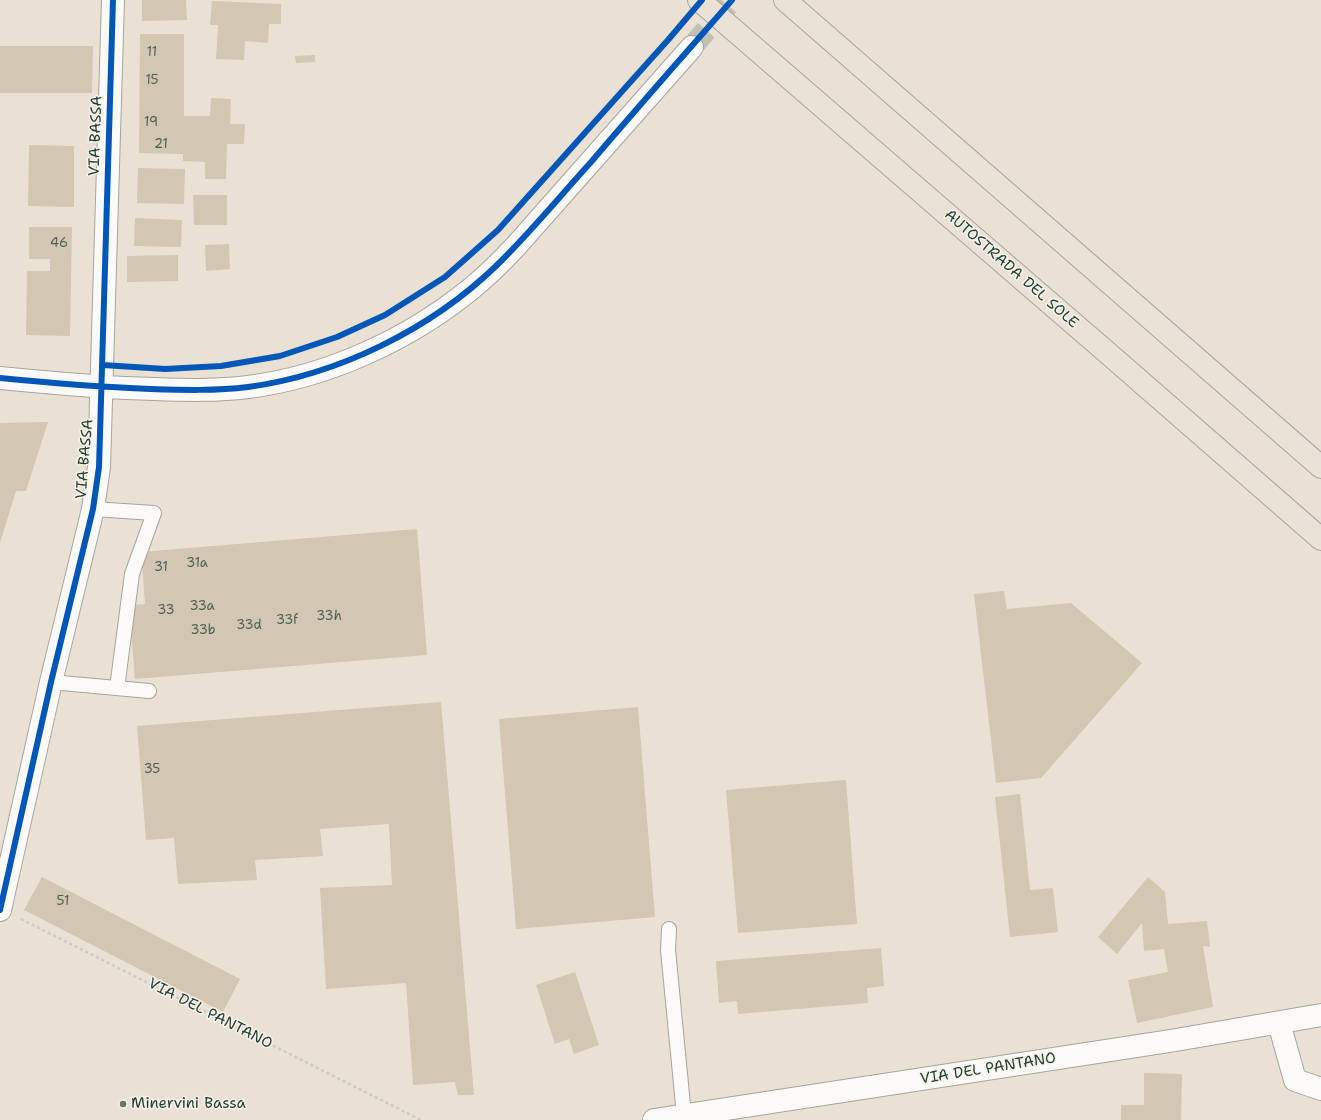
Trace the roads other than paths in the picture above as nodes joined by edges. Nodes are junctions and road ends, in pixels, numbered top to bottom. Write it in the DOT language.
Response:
graph roads {
  1 [pos="113,0"];
  2 [pos="699,0"];
  3 [pos="785,0"];
  4 [pos="692,46"];
  5 [pos="0,378"];
  6 [pos="102,388"];
  7 [pos="1321,467"];
  8 [pos="93,509"];
  9 [pos="1321,539"];
  10 [pos="52,682"];
  11 [pos="117,688"];
  12 [pos="149,691"];
  13 [pos="0,909"];
  14 [pos="669,929"];
  15 [pos="1321,1015"];
  16 [pos="1279,1023"];
  17 [pos="1321,1089"];
  18 [pos="684,1115"];
  19 [pos="654,1120"];
  1 -- 6 [label="street, VIA BASSA"];
  2 -- 9 [label="highway, AUTOSTRADA DEL SOLE"];
  3 -- 7 [label="highway"];
  4 -- 6 [label="street"];
  5 -- 6 [label="street"];
  6 -- 8 [label="street, VIA BASSA"];
  8 -- 10 [label="street, VIA BASSA"];
  8 -- 11 [label="lane"];
  10 -- 11 [label="lane"];
  10 -- 13 [label="street, VIA BASSA"];
  11 -- 12 [label="lane"];
  14 -- 18 [label="lane"];
  15 -- 16 [label="street, VIA DEL PANTANO"];
  16 -- 17 [label="street"];
  16 -- 18 [label="street, VIA DEL PANTANO"];
  18 -- 19 [label="street, VIA DEL PANTANO"];
}
